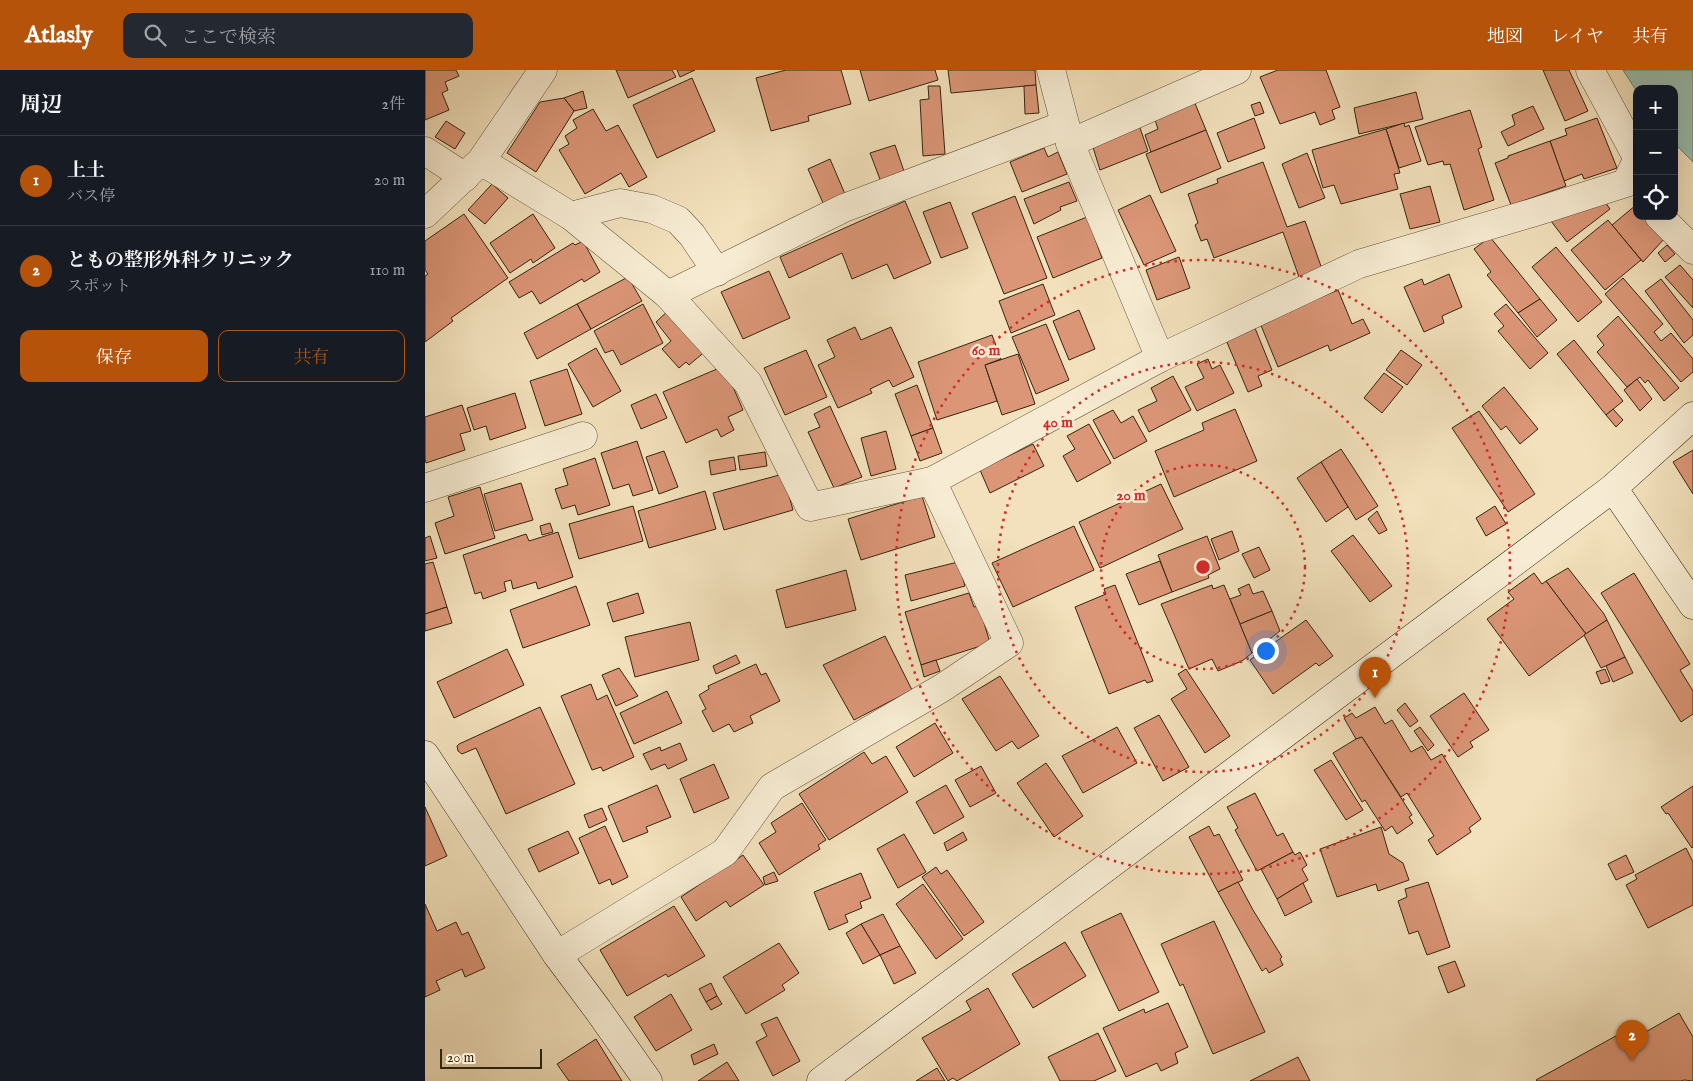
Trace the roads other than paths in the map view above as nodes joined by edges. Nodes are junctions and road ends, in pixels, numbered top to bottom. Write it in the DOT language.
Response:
graph roads {
  1 [pos="1051,70"];
  2 [pos="1237,70"];
  3 [pos="1590,70"];
  4 [pos="535,72"];
  5 [pos="1067,134"];
  6 [pos="425,151"];
  7 [pos="473,169"];
  8 [pos="1633,172"];
  9 [pos="1633,174"];
  10 [pos="425,214"];
  11 [pos="571,216"];
  12 [pos="1663,220"];
  13 [pos="1693,250"];
  14 [pos="717,272"];
  15 [pos="668,295"];
  16 [pos="1160,358"];
  17 [pos="1693,416"];
  18 [pos="583,436"];
  19 [pos="932,481"];
  20 [pos="425,488"];
  21 [pos="1613,488"];
  22 [pos="1693,605"];
  23 [pos="425,755"];
  24 [pos="557,955"];
  25 [pos="648,1081"];
  26 [pos="821,1081"];
  1 -- 5 [label="street"];
  2 -- 5 [label="street"];
  3 -- 8 [label="street"];
  4 -- 7 [label="street"];
  5 -- 14 [label="street"];
  5 -- 16 [label="street"];
  6 -- 7 [label="street"];
  7 -- 10 [label="street"];
  7 -- 11 [label="street"];
  9 -- 16 [label="street"];
  11 -- 14 [label="street"];
  11 -- 15 [label="street"];
  12 -- 13 [label="street"];
  14 -- 15 [label="street"];
  15 -- 19 [label="street"];
  16 -- 19 [label="street"];
  17 -- 21 [label="street"];
  18 -- 20 [label="street"];
  19 -- 24 [label="street"];
  21 -- 22 [label="street"];
  21 -- 26 [label="street"];
  23 -- 24 [label="street"];
  24 -- 25 [label="street"];
}
